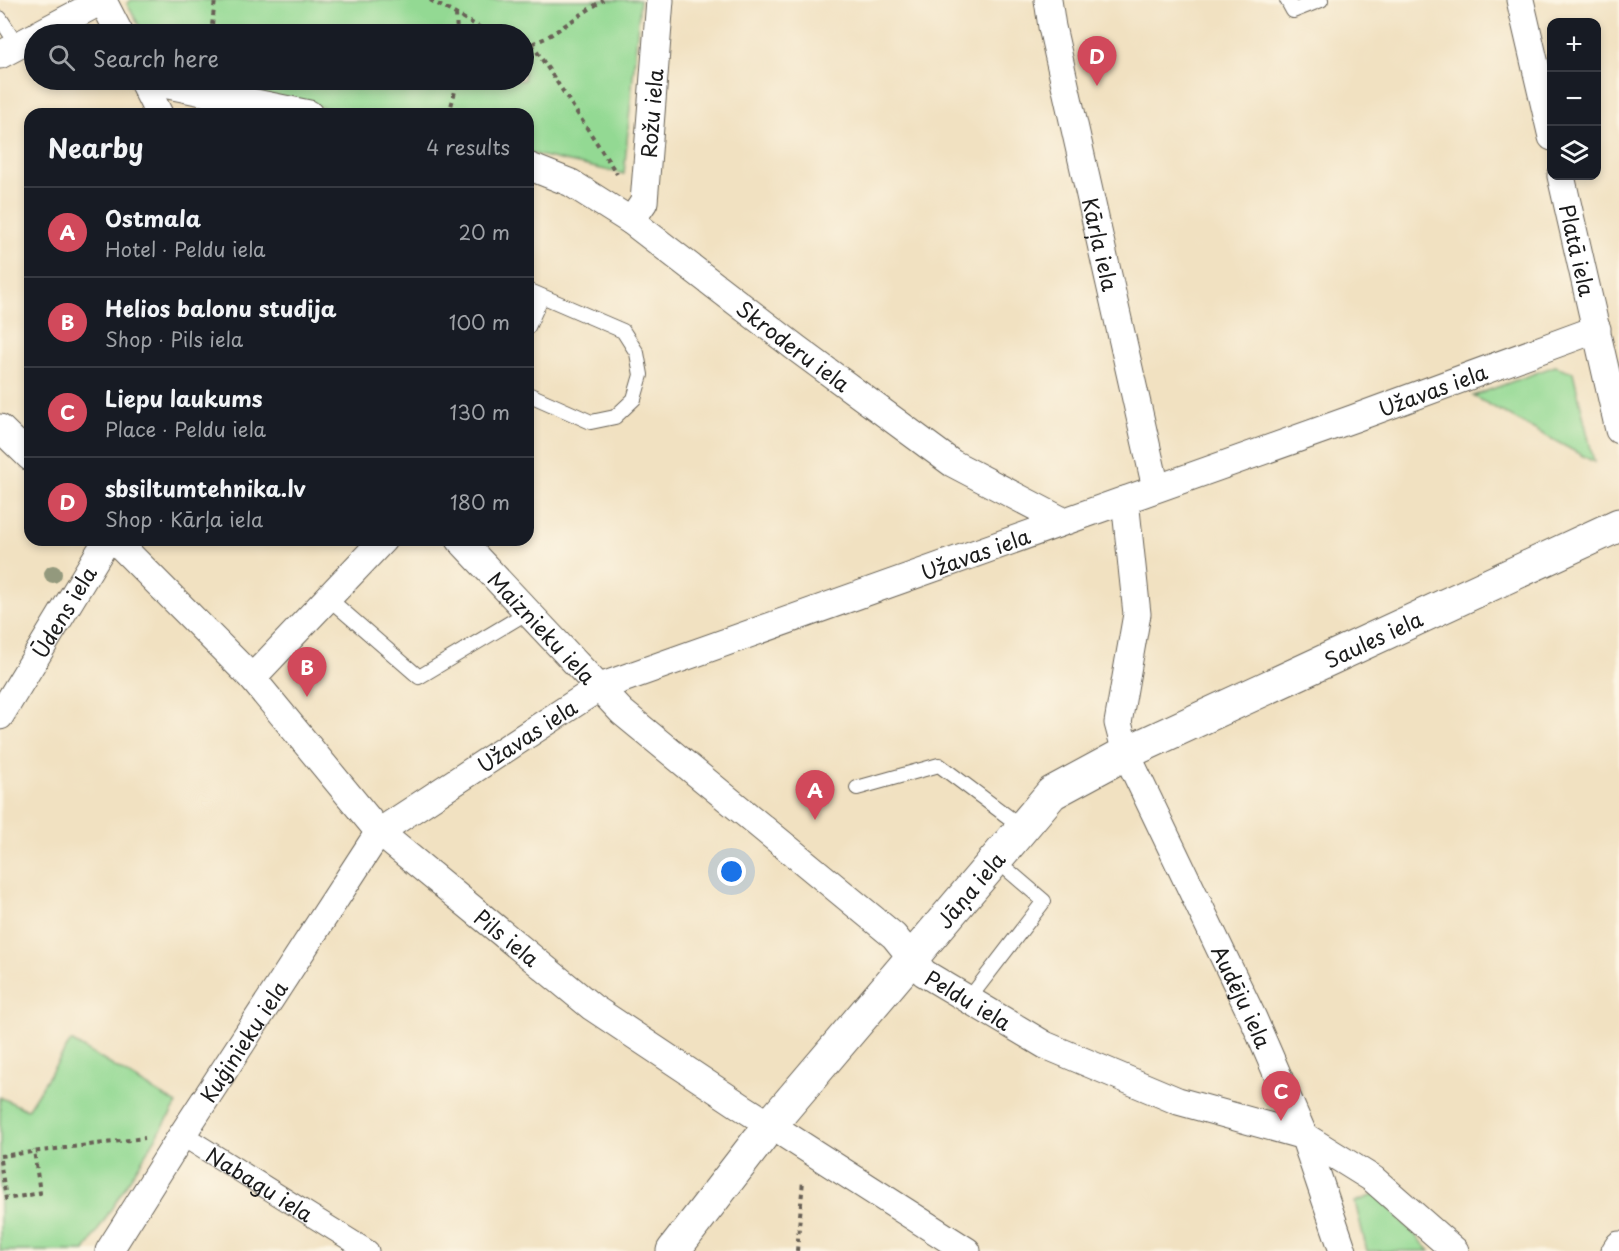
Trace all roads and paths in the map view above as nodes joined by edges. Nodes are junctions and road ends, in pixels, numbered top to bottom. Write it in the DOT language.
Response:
graph roads {
  1 [pos="103,0"];
  2 [pos="215,0"];
  3 [pos="430,0"];
  4 [pos="603,0"];
  5 [pos="660,0"];
  6 [pos="1048,0"];
  7 [pos="1287,0"];
  8 [pos="1321,0"];
  9 [pos="1520,0"];
  10 [pos="456,14"];
  11 [pos="0,18"];
  12 [pos="58,24"];
  13 [pos="125,24"];
  14 [pos="212,24"];
  15 [pos="456,24"];
  16 [pos="474,24"];
  17 [pos="23,43"];
  18 [pos="534,43"];
  19 [pos="534,47"];
  20 [pos="148,90"];
  21 [pos="192,90"];
  22 [pos="455,90"];
  23 [pos="156,108"];
  24 [pos="280,108"];
  25 [pos="451,108"];
  26 [pos="1549,126"];
  27 [pos="534,168"];
  28 [pos="619,177"];
  29 [pos="1562,180"];
  30 [pos="631,221"];
  31 [pos="534,293"];
  32 [pos="542,296"];
  33 [pos="534,314"];
  34 [pos="1597,328"];
  35 [pos="534,397"];
  36 [pos="0,428"];
  37 [pos="1619,430"];
  38 [pos="24,451"];
  39 [pos="1156,489"];
  40 [pos="1125,500"];
  41 [pos="1063,521"];
  42 [pos="1619,525"];
  43 [pos="103,546"];
  44 [pos="121,546"];
  45 [pos="377,546"];
  46 [pos="466,546"];
  47 [pos="327,597"];
  48 [pos="528,612"];
  49 [pos="252,678"];
  50 [pos="600,687"];
  51 [pos="0,716"];
  52 [pos="1126,753"];
  53 [pos="857,788"];
  54 [pos="1023,828"];
  55 [pos="380,832"];
  56 [pos="1009,871"];
  57 [pos="912,959"];
  58 [pos="968,1000"];
  59 [pos="771,1124"];
  60 [pos="182,1135"];
  61 [pos="1304,1136"];
  62 [pos="34,1150"];
  63 [pos="0,1158"];
  64 [pos="803,1174"];
  65 [pos="1619,1245"];
  66 [pos="109,1251"];
  67 [pos="368,1251"];
  68 [pos="673,1251"];
  69 [pos="797,1251"];
  70 [pos="967,1251"];
  71 [pos="1343,1251"];
  72 [pos="1455,1251"];
  73 [pos="1615,1251"];
  1 -- 12 [label="street"];
  1 -- 13 [label="street"];
  2 -- 14 [label="path"];
  3 -- 10 [label="path"];
  4 -- 18 [label="path"];
  5 -- 30 [label="street, Rožu iela"];
  6 -- 39 [label="street, Kārļa iela"];
  7 -- 8 [label="lane"];
  9 -- 26 [label="street"];
  10 -- 15 [label="path"];
  10 -- 16 [label="path"];
  11 -- 17 [label="lane"];
  19 -- 28 [label="path"];
  20 -- 23 [label="street"];
  21 -- 24 [label="street"];
  22 -- 25 [label="path"];
  27 -- 30 [label="street, Skroderu iela"];
  29 -- 34 [label="street, Platā iela"];
  30 -- 41 [label="street, Skroderu iela"];
  31 -- 32 [label="lane"];
  32 -- 33 [label="lane"];
  32 -- 35 [label="lane"];
  34 -- 37 [label="street, Platā iela"];
  34 -- 39 [label="street, Užavas iela"];
  36 -- 38 [label="street"];
  39 -- 40 [label="street, Užavas iela"];
  40 -- 41 [label="street, Užavas iela"];
  40 -- 52 [label="street"];
  41 -- 50 [label="street, Užavas iela"];
  42 -- 52 [label="street, Saules iela"];
  43 -- 51 [label="street, Ūdens iela"];
  44 -- 49 [label="street, Pils iela"];
  45 -- 47 [label="street"];
  46 -- 48 [label="street, Maiznieku iela"];
  47 -- 48 [label="lane"];
  47 -- 49 [label="street"];
  48 -- 50 [label="street, Maiznieku iela"];
  49 -- 55 [label="street, Pils iela"];
  50 -- 55 [label="street, Užavas iela"];
  50 -- 57 [label="street, Peldu iela"];
  52 -- 54 [label="street, Jāņa iela"];
  52 -- 61 [label="street, Audēju iela"];
  53 -- 54 [label="lane"];
  54 -- 57 [label="street, Jāņa iela"];
  55 -- 59 [label="street, Pils iela"];
  55 -- 60 [label="street, Kuģinieku iela"];
  56 -- 58 [label="lane"];
  57 -- 58 [label="street, Peldu iela"];
  57 -- 59 [label="street, Jāņa iela"];
  58 -- 61 [label="street, Peldu iela"];
  59 -- 68 [label="street, Jāņa iela"];
  59 -- 70 [label="street, Pils iela"];
  60 -- 62 [label="path"];
  60 -- 66 [label="street, Kuģinieku iela"];
  60 -- 67 [label="street, Nabagu iela"];
  61 -- 71 [label="street"];
  61 -- 72 [label="street"];
  62 -- 63 [label="path"];
  62 -- 63 [label="path"];
  64 -- 69 [label="path"];
  65 -- 73 [label="street"];
}
